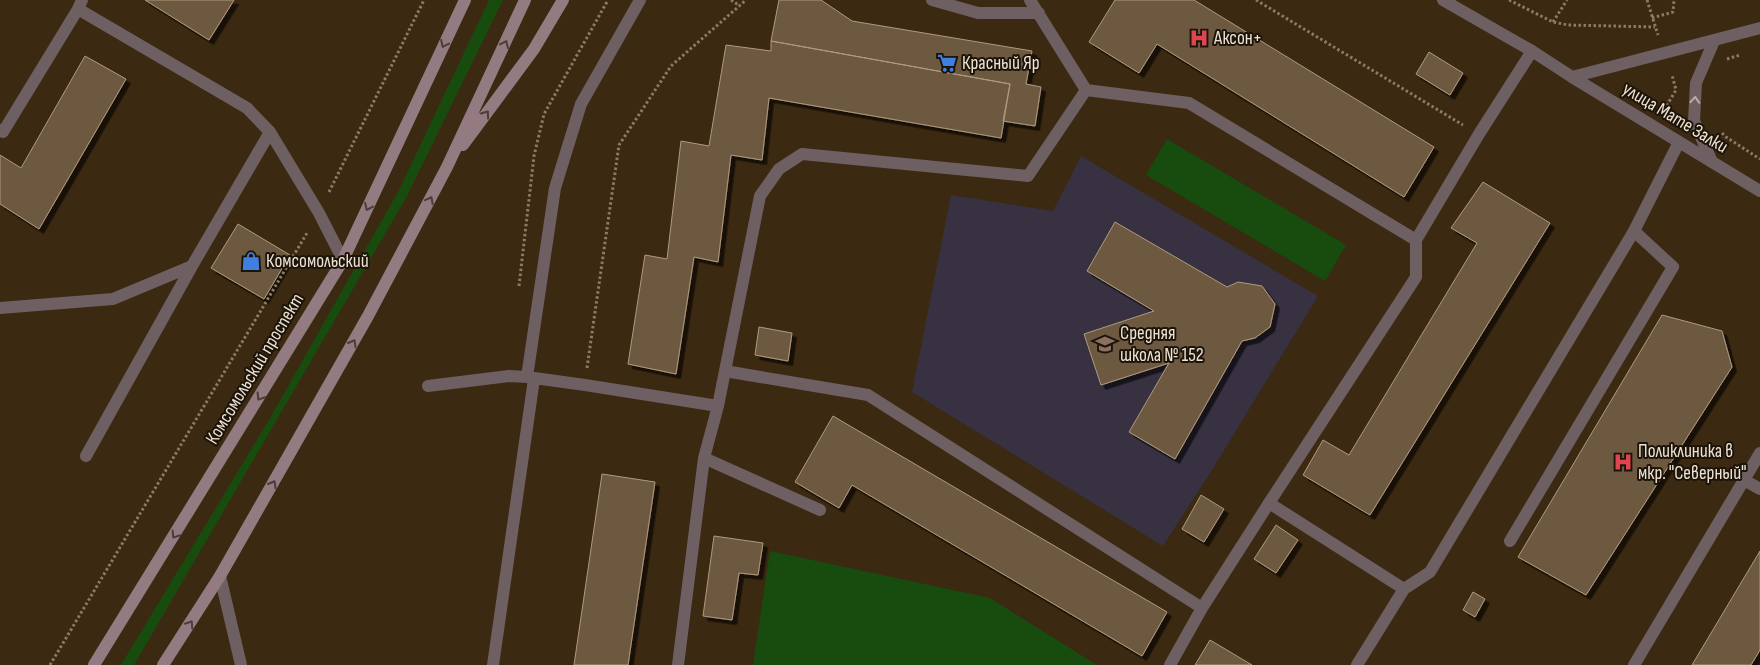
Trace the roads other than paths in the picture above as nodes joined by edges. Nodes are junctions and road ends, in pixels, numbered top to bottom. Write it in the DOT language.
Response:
graph roads {
  1 [pos="465,0"];
  2 [pos="525,0"];
  3 [pos="563,0"];
  4 [pos="640,0"];
  5 [pos="932,0"];
  6 [pos="1030,0"];
  7 [pos="1444,0"];
  8 [pos="80,4"];
  9 [pos="1039,13"];
  10 [pos="1760,28"];
  11 [pos="1714,41"];
  12 [pos="1532,52"];
  13 [pos="1572,77"];
  14 [pos="1086,90"];
  15 [pos="0,130"];
  16 [pos="270,132"];
  17 [pos="1678,142"];
  18 [pos="1712,162"];
  19 [pos="447,167"];
  20 [pos="1760,191"];
  21 [pos="1634,231"];
  22 [pos="1416,240"];
  23 [pos="343,260"];
  24 [pos="192,266"];
  25 [pos="0,308"];
  26 [pos="725,371"];
  27 [pos="530,378"];
  28 [pos="428,386"];
  29 [pos="718,406"];
  30 [pos="1760,453"];
  31 [pos="86,456"];
  32 [pos="704,458"];
  33 [pos="1744,480"];
  34 [pos="1760,489"];
  35 [pos="1269,503"];
  36 [pos="820,510"];
  37 [pos="1510,541"];
  38 [pos="220,576"];
  39 [pos="1404,589"];
  40 [pos="1202,608"];
  41 [pos="94,665"];
  42 [pos="163,665"];
  43 [pos="241,665"];
  44 [pos="493,665"];
  45 [pos="678,665"];
  46 [pos="1170,665"];
  47 [pos="1357,665"];
  48 [pos="1634,665"];
  1 -- 23 [label="main road, Комсомольский проспект, one-way"];
  19 -- 2 [label="main road, one-way"];
  19 -- 3 [label="main road, one-way"];
  4 -- 27 [label="street"];
  5 -- 9 [label="street"];
  6 -- 9 [label="street"];
  7 -- 12 [label="street, улица Мате Залки"];
  8 -- 15 [label="street"];
  8 -- 16 [label="street"];
  9 -- 14 [label="street"];
  10 -- 11 [label="street, улица Мате Залки"];
  11 -- 13 [label="street, улица Мате Залки"];
  18 -- 11 [label="street, one-way"];
  12 -- 13 [label="street, улица Мате Залки"];
  12 -- 22 [label="street"];
  13 -- 17 [label="street, улица Мате Залки"];
  14 -- 22 [label="street"];
  14 -- 26 [label="street"];
  16 -- 23 [label="street"];
  16 -- 24 [label="street"];
  17 -- 18 [label="street, улица Мате Залки"];
  17 -- 21 [label="street"];
  18 -- 20 [label="street, улица Мате Залки"];
  38 -- 19 [label="main road, one-way"];
  21 -- 37 [label="street"];
  21 -- 39 [label="street"];
  22 -- 35 [label="street"];
  23 -- 41 [label="main road, Комсомольский проспект, one-way"];
  24 -- 25 [label="street"];
  24 -- 31 [label="street"];
  26 -- 29 [label="street"];
  26 -- 40 [label="street"];
  27 -- 28 [label="street"];
  27 -- 29 [label="street"];
  27 -- 44 [label="street"];
  29 -- 32 [label="street"];
  30 -- 33 [label="street"];
  32 -- 36 [label="street"];
  32 -- 45 [label="street"];
  33 -- 34 [label="street"];
  33 -- 48 [label="street"];
  35 -- 39 [label="street"];
  35 -- 40 [label="street"];
  42 -- 38 [label="main road, one-way"];
  38 -- 43 [label="street"];
  39 -- 47 [label="street"];
  40 -- 46 [label="street"];
}
